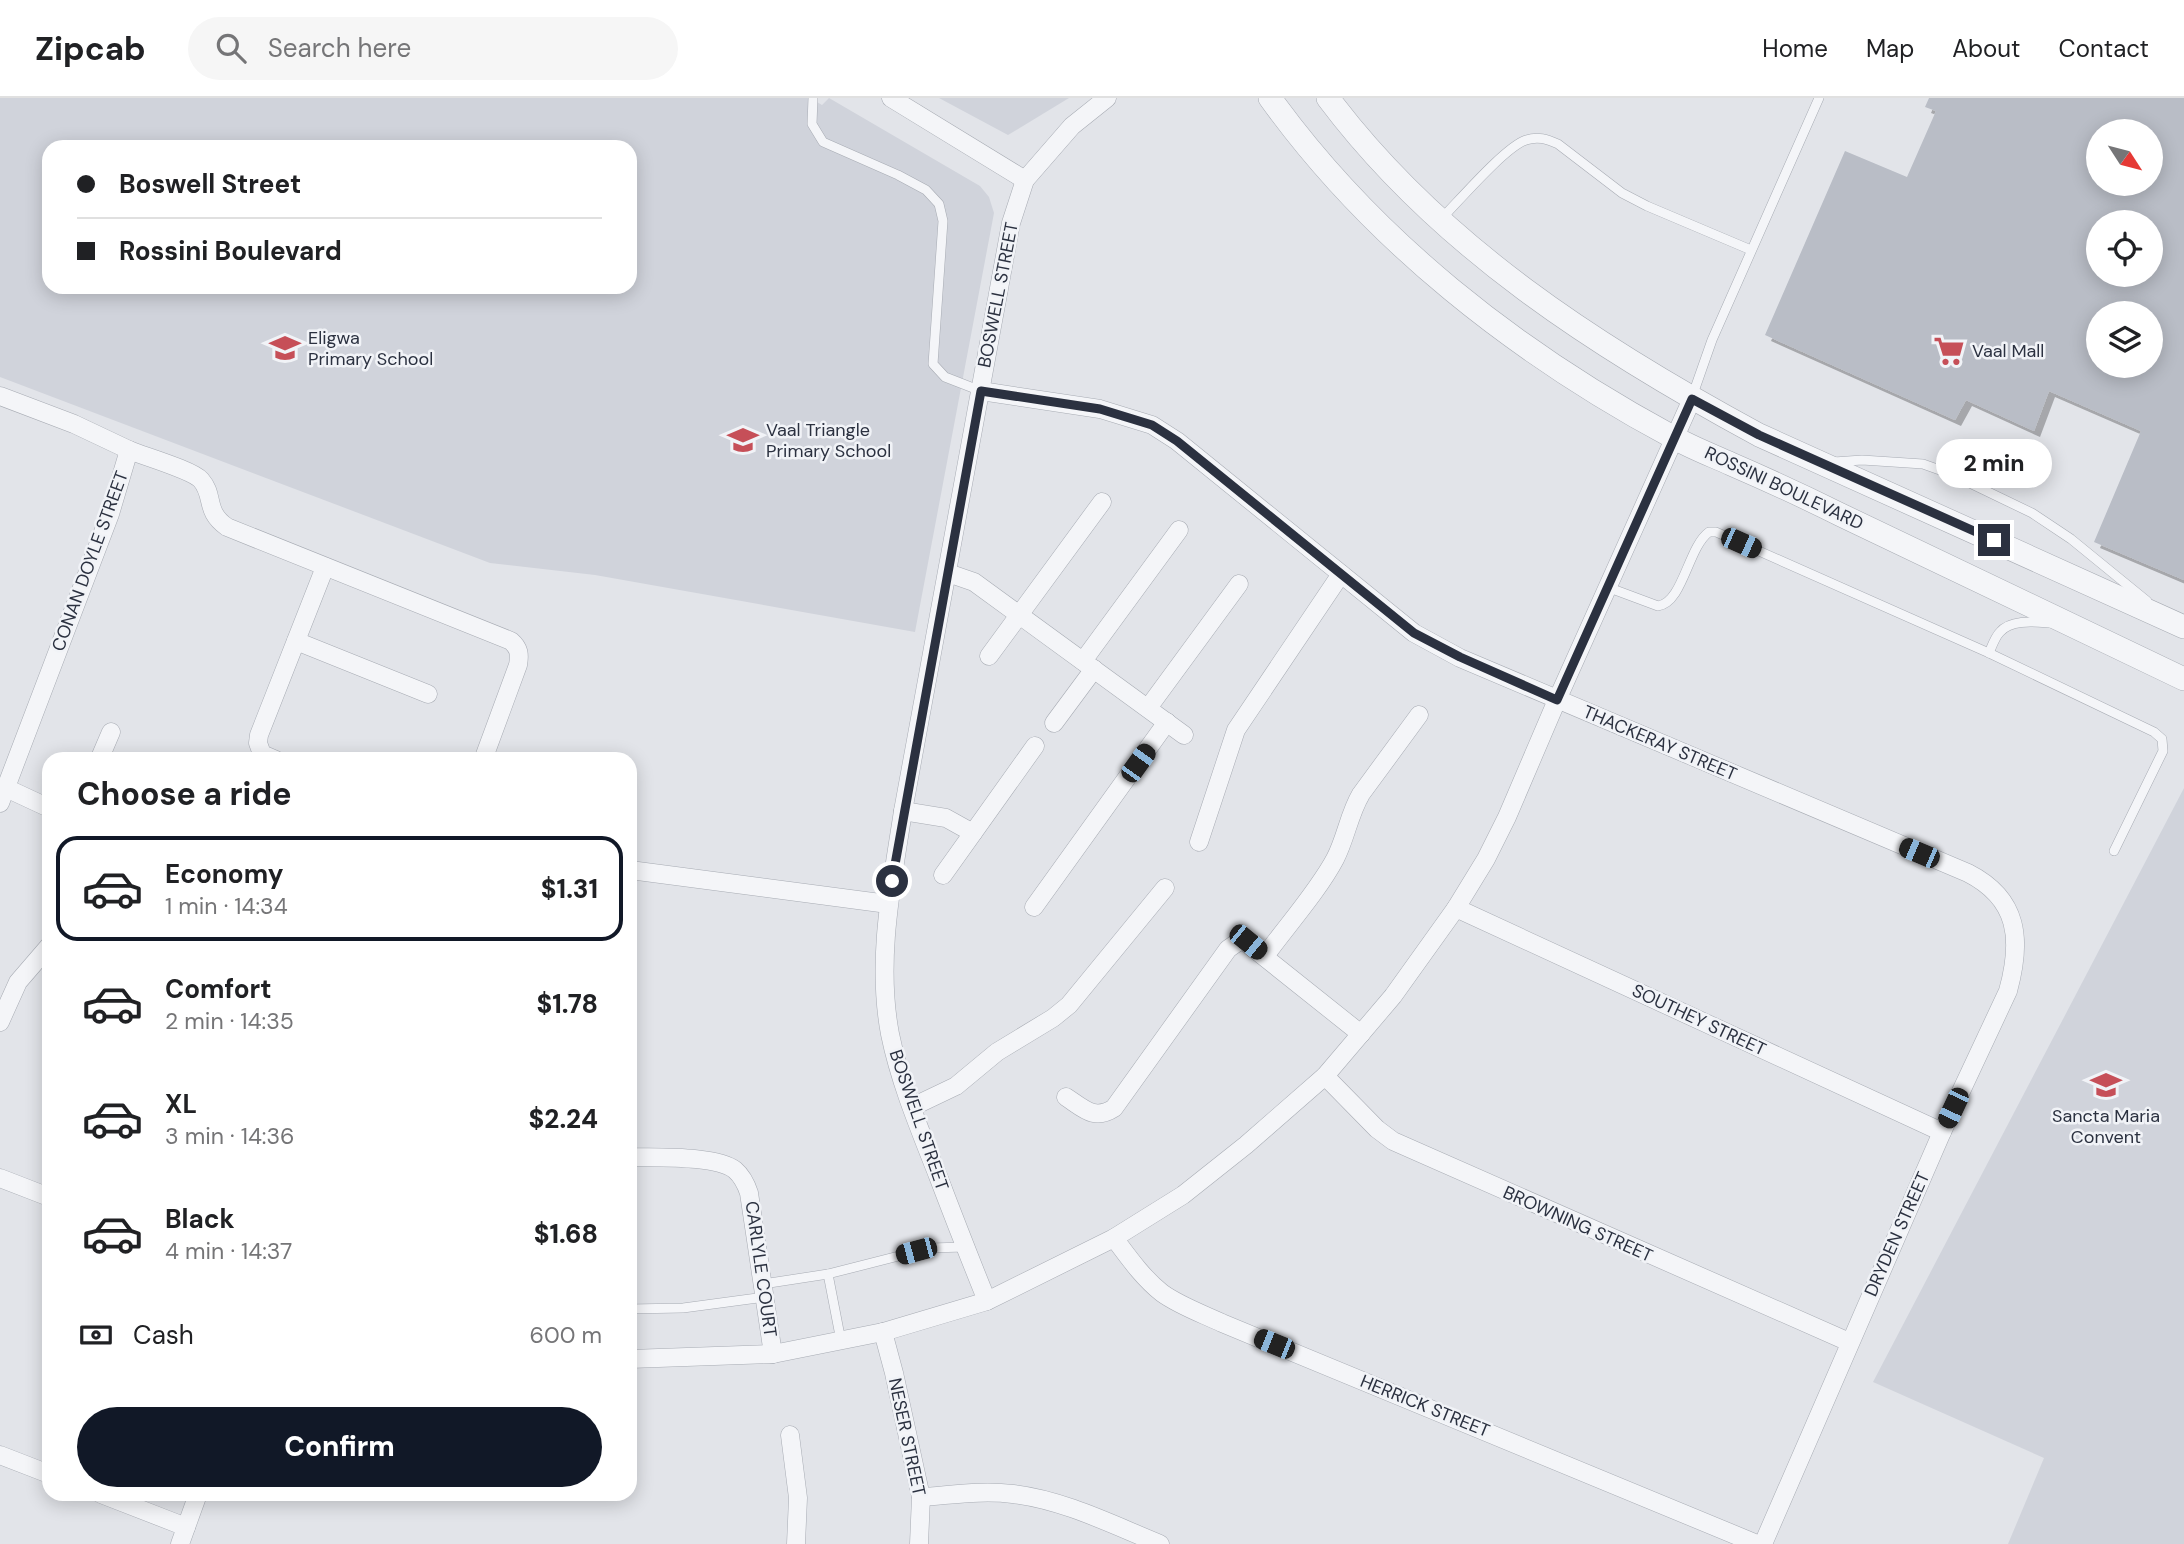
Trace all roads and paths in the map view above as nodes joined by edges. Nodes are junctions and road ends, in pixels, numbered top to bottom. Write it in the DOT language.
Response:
graph roads {
  1 [pos="813,98"];
  2 [pos="891,98"];
  3 [pos="1107,98"];
  4 [pos="1270,98"];
  5 [pos="1328,98"];
  6 [pos="1818,98"];
  7 [pos="1025,180"];
  8 [pos="1440,220"];
  9 [pos="1751,250"];
  10 [pos="981,391"];
  11 [pos="0,396"];
  12 [pos="1692,399"];
  13 [pos="1674,438"];
  14 [pos="129,450"];
  15 [pos="1822,462"];
  16 [pos="1102,502"];
  17 [pos="1179,530"];
  18 [pos="325,566"];
  19 [pos="948,573"];
  20 [pos="1341,574"];
  21 [pos="1239,584"];
  22 [pos="1607,587"];
  23 [pos="1019,615"];
  24 [pos="2069,624"];
  25 [pos="2178,624"];
  26 [pos="296,641"];
  27 [pos="1989,653"];
  28 [pos="989,656"];
  29 [pos="1088,665"];
  30 [pos="2184,679"];
  31 [pos="428,694"];
  32 [pos="1557,700"];
  33 [pos="1148,708"];
  34 [pos="1419,715"];
  35 [pos="1167,722"];
  36 [pos="1054,723"];
  37 [pos="111,732"];
  38 [pos="1184,735"];
  39 [pos="1035,747"];
  40 [pos="102,752"];
  41 [pos="261,752"];
  42 [pos="486,752"];
  43 [pos="3,795"];
  44 [pos="42,806"];
  45 [pos="903,811"];
  46 [pos="973,833"];
  47 [pos="1199,842"];
  48 [pos="2114,851"];
  49 [pos="637,871"];
  50 [pos="943,875"];
  51 [pos="1165,888"];
  52 [pos="888,904"];
  53 [pos="1034,907"];
  54 [pos="1457,908"];
  55 [pos="2012,922"];
  56 [pos="42,954"];
  57 [pos="1265,956"];
  58 [pos="0,1022"];
  59 [pos="1361,1034"];
  60 [pos="1325,1076"];
  61 [pos="1066,1097"];
  62 [pos="912,1107"];
  63 [pos="1942,1132"];
  64 [pos="637,1157"];
  65 [pos="0,1178"];
  66 [pos="42,1194"];
  67 [pos="1114,1238"];
  68 [pos="965,1247"];
  69 [pos="828,1274"];
  70 [pos="764,1290"];
  71 [pos="987,1301"];
  72 [pos="637,1309"];
  73 [pos="883,1332"];
  74 [pos="841,1341"];
  75 [pos="1849,1342"];
  76 [pos="773,1354"];
  77 [pos="637,1359"];
  78 [pos="790,1435"];
  79 [pos="0,1455"];
  80 [pos="42,1471"];
  81 [pos="921,1497"];
  82 [pos="115,1501"];
  83 [pos="196,1501"];
  84 [pos="183,1536"];
  85 [pos="796,1544"];
  86 [pos="919,1544"];
  87 [pos="1160,1544"];
  88 [pos="1757,1544"];
  89 [pos="1763,1544"];
  1 -- 10 [label="lane"];
  2 -- 7 [label="street"];
  3 -- 7 [label="street, BOSWELL STREET"];
  4 -- 13 [label="street, ROSSINI BOULEVARD"];
  5 -- 8 [label="street"];
  6 -- 9 [label="lane"];
  7 -- 10 [label="street, BOSWELL STREET"];
  8 -- 9 [label="lane"];
  8 -- 12 [label="street"];
  9 -- 12 [label="lane"];
  10 -- 19 [label="street, BOSWELL STREET"];
  10 -- 20 [label="street, THACKERAY STREET"];
  11 -- 14 [label="street, CONAN DOYLE STREET"];
  12 -- 13 [label="street"];
  12 -- 15 [label="street"];
  13 -- 22 [label="street"];
  13 -- 24 [label="street, ROSSINI BOULEVARD"];
  14 -- 18 [label="street"];
  14 -- 43 [label="street, CONAN DOYLE STREET"];
  15 -- 25 [label="street"];
  15 -- 25 [label="lane"];
  16 -- 23 [label="street"];
  17 -- 29 [label="street"];
  18 -- 26 [label="street"];
  18 -- 42 [label="street"];
  19 -- 23 [label="street"];
  19 -- 45 [label="street, BOSWELL STREET"];
  20 -- 32 [label="street, THACKERAY STREET"];
  20 -- 47 [label="street"];
  21 -- 33 [label="street"];
  22 -- 27 [label="lane"];
  22 -- 32 [label="street"];
  23 -- 28 [label="street"];
  23 -- 29 [label="street"];
  24 -- 27 [label="lane"];
  24 -- 30 [label="street, ROSSINI BOULEVARD"];
  26 -- 31 [label="street"];
  26 -- 41 [label="street"];
  27 -- 48 [label="lane"];
  29 -- 33 [label="street"];
  29 -- 36 [label="street"];
  32 -- 54 [label="street"];
  32 -- 55 [label="street, THACKERAY STREET"];
  33 -- 35 [label="street"];
  34 -- 57 [label="street"];
  35 -- 38 [label="street"];
  35 -- 53 [label="street"];
  37 -- 40 [label="street"];
  39 -- 46 [label="street"];
  43 -- 44 [label="street"];
  45 -- 46 [label="street"];
  45 -- 52 [label="street, BOSWELL STREET"];
  46 -- 50 [label="street"];
  49 -- 52 [label="street"];
  51 -- 62 [label="street"];
  52 -- 62 [label="street, BOSWELL STREET"];
  54 -- 59 [label="street"];
  54 -- 63 [label="street, SOUTHEY STREET"];
  55 -- 63 [label="street, DRYDEN STREET"];
  56 -- 58 [label="street"];
  57 -- 59 [label="street"];
  57 -- 61 [label="street"];
  59 -- 60 [label="street"];
  60 -- 67 [label="street"];
  60 -- 75 [label="street, BROWNING STREET"];
  62 -- 68 [label="street, BOSWELL STREET"];
  63 -- 75 [label="street, DRYDEN STREET"];
  64 -- 70 [label="street, CARLYLE COURT"];
  65 -- 66 [label="street"];
  67 -- 71 [label="street"];
  67 -- 88 [label="street, HERRICK STREET"];
  68 -- 69 [label="lane"];
  68 -- 71 [label="street, BOSWELL STREET"];
  69 -- 70 [label="lane"];
  69 -- 74 [label="lane"];
  70 -- 72 [label="lane"];
  70 -- 76 [label="street, CARLYLE COURT"];
  71 -- 73 [label="street"];
  73 -- 74 [label="street"];
  73 -- 81 [label="street, NESER STREET"];
  74 -- 76 [label="street"];
  75 -- 89 [label="street, DRYDEN STREET"];
  76 -- 77 [label="street"];
  78 -- 85 [label="street"];
  79 -- 80 [label="street"];
  81 -- 86 [label="street, NESER STREET"];
  81 -- 87 [label="street"];
  82 -- 84 [label="street"];
  83 -- 84 [label="street"];
}
